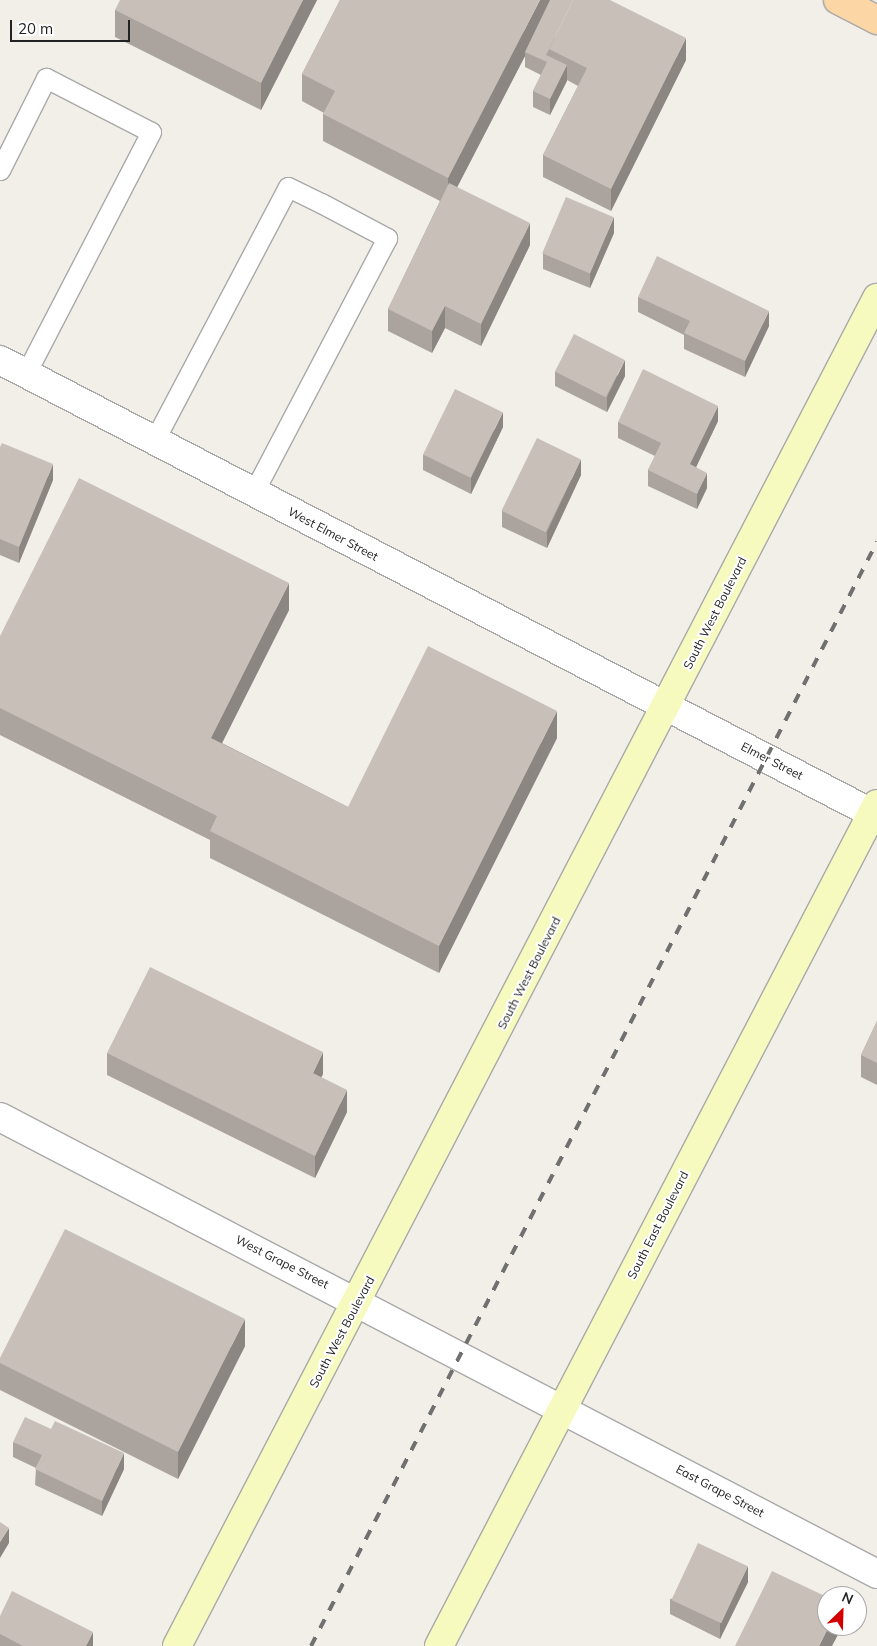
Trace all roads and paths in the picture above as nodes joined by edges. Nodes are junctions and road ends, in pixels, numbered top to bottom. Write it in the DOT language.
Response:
graph roads {
  1 [pos="838,0"];
  2 [pos="877,20"];
  3 [pos="0,170"];
  4 [pos="877,298"];
  5 [pos="0,360"];
  6 [pos="26,373"];
  7 [pos="154,440"];
  8 [pos="253,493"];
  9 [pos="666,707"];
  10 [pos="875,811"];
  11 [pos="0,1117"];
  12 [pos="358,1302"];
  13 [pos="563,1409"];
  14 [pos="877,1574"];
  15 [pos="177,1646"];
  16 [pos="439,1646"];
  1 -- 2 [label="main road"];
  3 -- 6 [label="lane"];
  4 -- 9 [label="main road, South West Boulevard"];
  5 -- 6 [label="street, West Elmer Street"];
  6 -- 7 [label="street, West Elmer Street"];
  7 -- 8 [label="street, West Elmer Street"];
  7 -- 8 [label="lane"];
  8 -- 9 [label="street, West Elmer Street"];
  9 -- 10 [label="street, Elmer Street"];
  9 -- 12 [label="main road, South West Boulevard"];
  10 -- 13 [label="main road, South East Boulevard"];
  11 -- 12 [label="street, West Grape Street"];
  12 -- 13 [label="street, West Grape Street"];
  12 -- 15 [label="main road, South West Boulevard"];
  13 -- 14 [label="street, East Grape Street"];
  13 -- 16 [label="main road, South East Boulevard"];
}
